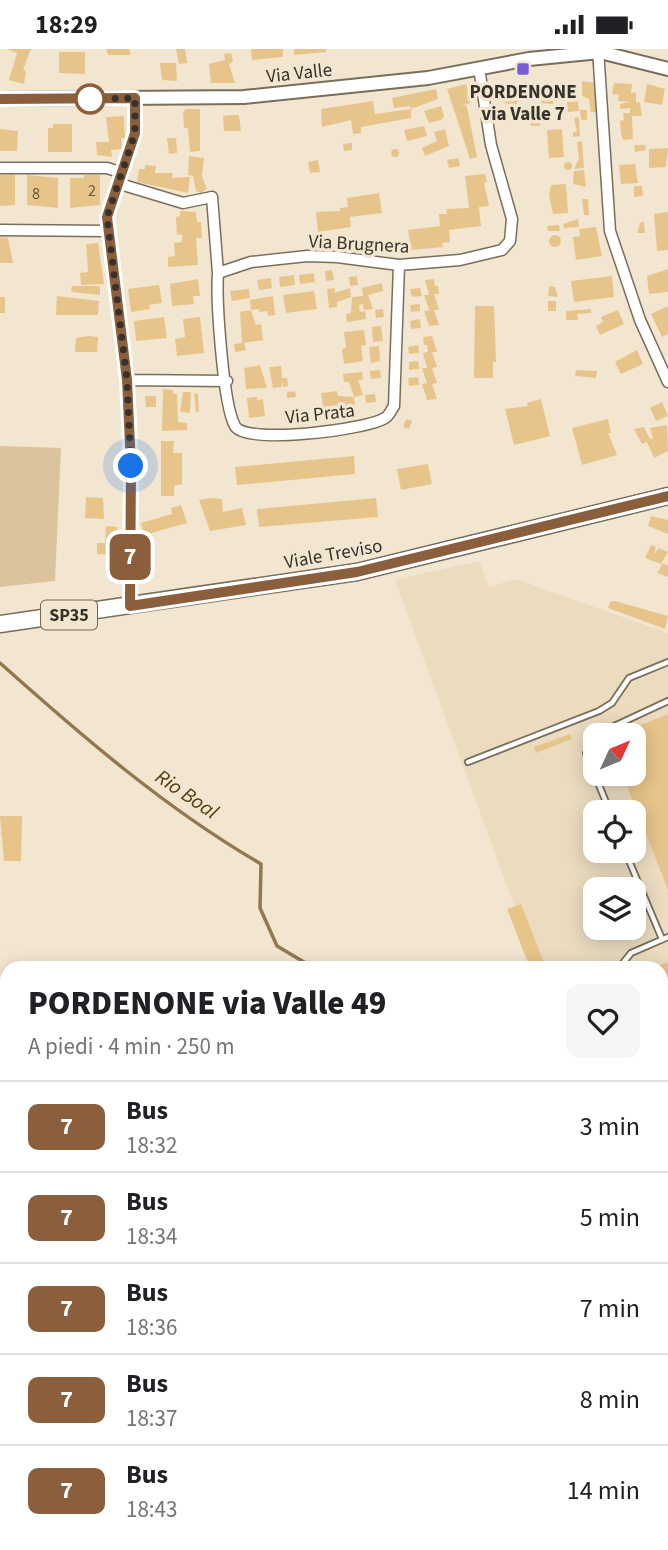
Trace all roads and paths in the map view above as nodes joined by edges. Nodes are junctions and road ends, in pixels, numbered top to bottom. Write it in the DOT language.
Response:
graph roads {
  1 [pos="599,51"];
  2 [pos="478,68"];
  3 [pos="668,69"];
  4 [pos="135,98"];
  5 [pos="0,99"];
  6 [pos="0,167"];
  7 [pos="121,178"];
  8 [pos="0,230"];
  9 [pos="107,231"];
  10 [pos="399,265"];
  11 [pos="218,273"];
  12 [pos="127,380"];
  13 [pos="227,381"];
  14 [pos="668,382"];
  15 [pos="668,496"];
  16 [pos="130,606"];
  17 [pos="4,623"];
  18 [pos="668,662"];
  19 [pos="668,701"];
  20 [pos="621,723"];
  21 [pos="468,762"];
  22 [pos="630,863"];
  23 [pos="668,937"];
  24 [pos="662,939"];
  25 [pos="625,961"];
  1 -- 2 [label="street, Via Valle"];
  1 -- 3 [label="street, Via Valle"];
  1 -- 14 [label="street"];
  2 -- 4 [label="street, Via Valle"];
  2 -- 10 [label="street, Via Brugnera"];
  4 -- 5 [label="street, Via Valle"];
  4 -- 7 [label="street"];
  6 -- 7 [label="street"];
  7 -- 9 [label="street"];
  7 -- 11 [label="street"];
  8 -- 9 [label="street"];
  9 -- 12 [label="street"];
  10 -- 11 [label="street, Via Brugnera"];
  10 -- 13 [label="street, Via Prata"];
  11 -- 13 [label="street"];
  12 -- 13 [label="street"];
  12 -- 16 [label="street"];
  15 -- 16 [label="main road, Viale Treviso / SP35"];
  16 -- 17 [label="main road, Viale Treviso / SP35"];
  18 -- 21 [label="lane"];
  19 -- 20 [label="lane"];
  22 -- 24 [label="lane"];
  23 -- 24 [label="lane"];
  24 -- 25 [label="lane"];
}
